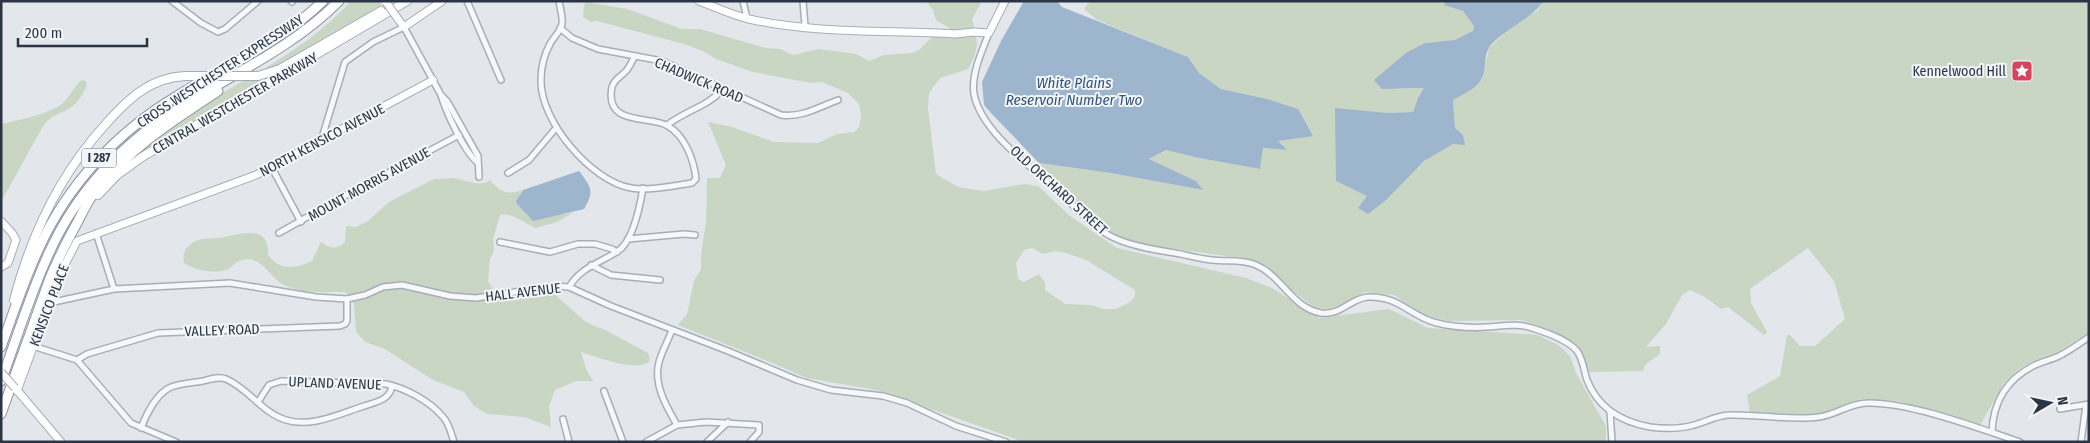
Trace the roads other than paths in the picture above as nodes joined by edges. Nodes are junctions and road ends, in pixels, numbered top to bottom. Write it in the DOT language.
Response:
graph roads {
  1 [pos="172,1"];
  2 [pos="258,1"];
  3 [pos="323,1"];
  4 [pos="339,1"];
  5 [pos="398,1"];
  6 [pos="407,1"];
  7 [pos="442,1"];
  8 [pos="468,1"];
  9 [pos="559,1"];
  10 [pos="699,1"];
  11 [pos="743,1"];
  12 [pos="803,1"];
  13 [pos="1006,1"];
  14 [pos="385,2"];
  15 [pos="747,18"];
  16 [pos="806,26"];
  17 [pos="404,27"];
  18 [pos="560,28"];
  19 [pos="989,33"];
  20 [pos="635,56"];
  21 [pos="264,58"];
  22 [pos="433,80"];
  23 [pos="501,80"];
  24 [pos="722,90"];
  25 [pos="441,95"];
  26 [pos="838,100"];
  27 [pos="667,125"];
  28 [pos="556,128"];
  29 [pos="459,135"];
  30 [pos="321,141"];
  31 [pos="478,162"];
  32 [pos="272,168"];
  33 [pos="508,173"];
  34 [pos="479,177"];
  35 [pos="643,188"];
  36 [pos="1,221"];
  37 [pos="78,222"];
  38 [pos="301,222"];
  39 [pos="96,233"];
  40 [pos="279,233"];
  41 [pos="695,235"];
  42 [pos="628,239"];
  43 [pos="500,242"];
  44 [pos="617,252"];
  45 [pos="591,265"];
  46 [pos="3,266"];
  47 [pos="660,280"];
  48 [pos="569,287"];
  49 [pos="114,288"];
  50 [pos="347,299"];
  51 [pos="48,303"];
  52 [pos="8,328"];
  53 [pos="672,330"];
  54 [pos="2089,337"];
  55 [pos="33,346"];
  56 [pos="1,347"];
  57 [pos="76,360"];
  58 [pos="1,372"];
  59 [pos="1,381"];
  60 [pos="392,386"];
  61 [pos="16,390"];
  62 [pos="604,391"];
  63 [pos="258,402"];
  64 [pos="2087,405"];
  65 [pos="2060,409"];
  66 [pos="1610,412"];
  67 [pos="1,414"];
  68 [pos="563,419"];
  69 [pos="728,422"];
  70 [pos="677,425"];
  71 [pos="141,428"];
  72 [pos="1992,432"];
  73 [pos="61,442"];
  74 [pos="176,442"];
  75 [pos="454,442"];
  76 [pos="569,442"];
  77 [pos="622,442"];
  78 [pos="646,442"];
  79 [pos="707,442"];
  80 [pos="750,442"];
  81 [pos="1006,442"];
  82 [pos="1612,442"];
  83 [pos="2020,442"];
  84 [pos="2081,442"];
  1 -- 2 [label="street"];
  3 -- 52 [label="highway, CROSS WESTCHESTER EXPRESSWAY / I 287"];
  4 -- 21 [label="highway, CROSS WESTCHESTER EXPRESSWAY / I 287"];
  5 -- 52 [label="main road, CENTRAL WESTCHESTER PARKWAY, bridge"];
  6 -- 37 [label="main road, CENTRAL WESTCHESTER PARKWAY"];
  7 -- 17 [label="street"];
  8 -- 23 [label="street"];
  9 -- 18 [label="street"];
  10 -- 15 [label="street"];
  11 -- 15 [label="street"];
  12 -- 16 [label="street"];
  13 -- 19 [label="street"];
  14 -- 17 [label="street, bridge"];
  15 -- 16 [label="street"];
  16 -- 19 [label="street"];
  17 -- 22 [label="street"];
  17 -- 30 [label="street"];
  18 -- 20 [label="street, CHADWICK ROAD"];
  18 -- 28 [label="street"];
  19 -- 66 [label="street, OLD ORCHARD STREET"];
  20 -- 24 [label="street, CHADWICK ROAD"];
  20 -- 27 [label="street"];
  21 -- 37 [label="highway"];
  21 -- 59 [label="highway, CROSS WESTCHESTER EXPRESSWAY / I 287"];
  22 -- 25 [label="street"];
  22 -- 30 [label="street, NORTH KENSICO AVENUE"];
  24 -- 26 [label="street, CHADWICK ROAD"];
  24 -- 27 [label="street"];
  25 -- 29 [label="street"];
  25 -- 31 [label="street"];
  27 -- 35 [label="street"];
  28 -- 33 [label="street"];
  28 -- 35 [label="street"];
  29 -- 31 [label="street"];
  29 -- 38 [label="street, MOUNT MORRIS AVENUE"];
  30 -- 32 [label="street, NORTH KENSICO AVENUE"];
  31 -- 34 [label="street"];
  32 -- 38 [label="street"];
  32 -- 39 [label="street, NORTH KENSICO AVENUE"];
  35 -- 42 [label="street"];
  36 -- 46 [label="street"];
  37 -- 67 [label="highway"];
  38 -- 40 [label="street, MOUNT MORRIS AVENUE"];
  39 -- 49 [label="street"];
  39 -- 51 [label="street, KENSICO PLACE"];
  41 -- 42 [label="street"];
  42 -- 44 [label="street"];
  43 -- 44 [label="street"];
  44 -- 45 [label="street"];
  45 -- 47 [label="street"];
  45 -- 48 [label="street"];
  48 -- 50 [label="street, HALL AVENUE"];
  48 -- 53 [label="street, HALL AVENUE"];
  49 -- 50 [label="street, HALL AVENUE"];
  49 -- 51 [label="street, HALL AVENUE"];
  50 -- 57 [label="street, VALLEY ROAD"];
  51 -- 55 [label="street, KENSICO PLACE"];
  52 -- 56 [label="highway, CROSS WESTCHESTER EXPRESSWAY / I 287"];
  53 -- 70 [label="street"];
  53 -- 81 [label="street, HALL AVENUE"];
  54 -- 72 [label="street"];
  55 -- 57 [label="street"];
  55 -- 61 [label="street, KENSICO PLACE"];
  57 -- 71 [label="street"];
  58 -- 61 [label="street, bridge"];
  60 -- 63 [label="street, UPLAND AVENUE"];
  60 -- 63 [label="street"];
  60 -- 75 [label="street, UPLAND AVENUE"];
  61 -- 73 [label="street"];
  62 -- 77 [label="street"];
  63 -- 71 [label="street"];
  64 -- 65 [label="street"];
  64 -- 84 [label="street"];
  66 -- 72 [label="street, OLD ORCHARD STREET"];
  66 -- 82 [label="street"];
  68 -- 76 [label="street"];
  69 -- 70 [label="street"];
  69 -- 79 [label="street"];
  69 -- 80 [label="street"];
  70 -- 78 [label="street"];
  71 -- 74 [label="street"];
  72 -- 83 [label="street, OLD ORCHARD STREET"];
}
